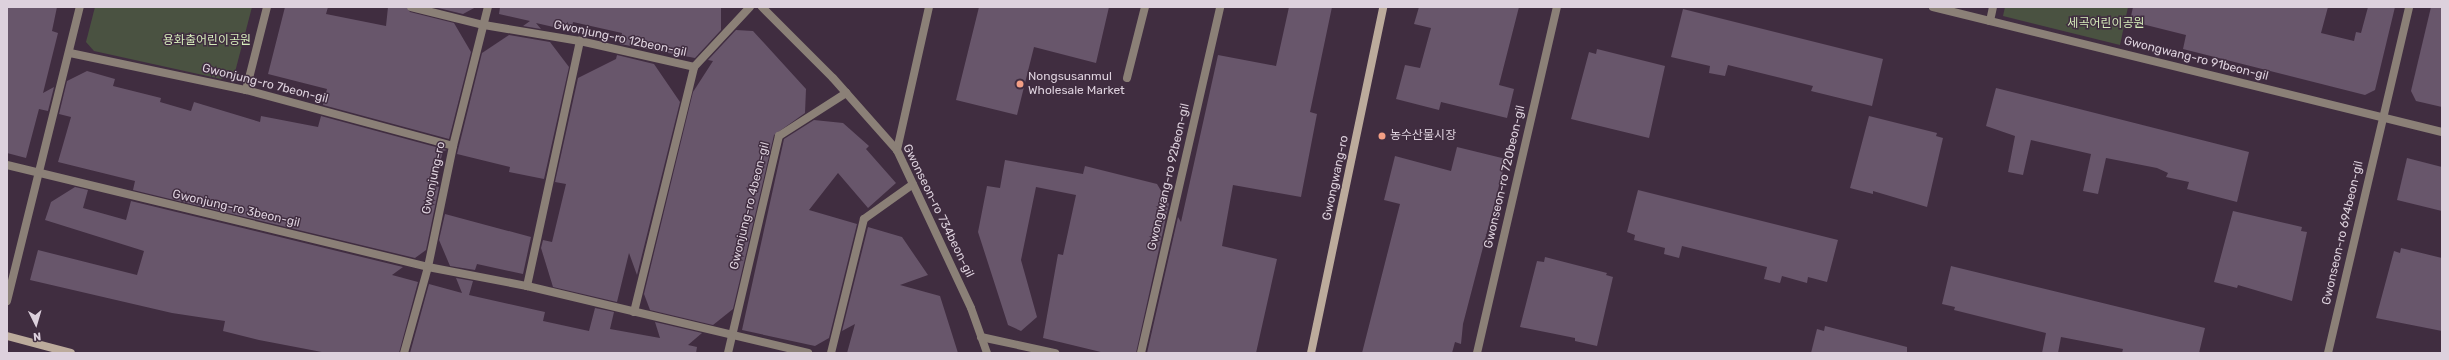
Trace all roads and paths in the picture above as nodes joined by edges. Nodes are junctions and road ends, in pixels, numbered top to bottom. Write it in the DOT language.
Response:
graph roads {
  1 [pos="80,7"];
  2 [pos="267,7"];
  3 [pos="411,7"];
  4 [pos="488,7"];
  5 [pos="750,7"];
  6 [pos="762,7"];
  7 [pos="929,7"];
  8 [pos="1145,7"];
  9 [pos="1220,7"];
  10 [pos="1383,7"];
  11 [pos="1556,7"];
  12 [pos="1933,7"];
  13 [pos="1993,7"];
  14 [pos="2409,7"];
  15 [pos="1990,20"];
  16 [pos="484,25"];
  17 [pos="580,41"];
  18 [pos="70,53"];
  19 [pos="694,67"];
  20 [pos="1127,78"];
  21 [pos="246,90"];
  22 [pos="846,93"];
  23 [pos="2383,118"];
  24 [pos="2442,132"];
  25 [pos="453,146"];
  26 [pos="897,150"];
  27 [pos="7,165"];
  28 [pos="38,174"];
  29 [pos="913,184"];
  30 [pos="428,267"];
  31 [pos="527,286"];
  32 [pos="7,301"];
  33 [pos="634,312"];
  34 [pos="732,335"];
  35 [pos="7,336"];
  36 [pos="981,336"];
  37 [pos="71,353"];
  38 [pos="404,353"];
  39 [pos="728,353"];
  40 [pos="808,353"];
  41 [pos="831,353"];
  42 [pos="988,353"];
  43 [pos="1055,353"];
  44 [pos="1141,353"];
  45 [pos="1311,353"];
  46 [pos="1477,353"];
  47 [pos="2328,353"];
  1 -- 18 [label="street"];
  2 -- 21 [label="street"];
  3 -- 16 [label="street, Gwonjung-ro 12beon-gil"];
  4 -- 16 [label="street, Gwonjung-ro"];
  5 -- 19 [label="street, Gwonjung-ro 12beon-gil"];
  6 -- 22 [label="street, Gwonseon-ro 734beon-gil"];
  7 -- 26 [label="street"];
  8 -- 20 [label="street"];
  9 -- 44 [label="street, Gwongwang-ro 92beon-gil"];
  10 -- 45 [label="street, Gwongwang-ro"];
  11 -- 46 [label="street, Gwonseon-ro 720beon-gil"];
  12 -- 15 [label="street, Gwongwang-ro 91beon-gil"];
  13 -- 15 [label="street"];
  14 -- 23 [label="street, Gwonseon-ro 694beon-gil"];
  15 -- 23 [label="street, Gwongwang-ro 91beon-gil"];
  16 -- 17 [label="street, Gwonjung-ro 12beon-gil"];
  16 -- 25 [label="street, Gwonjung-ro"];
  17 -- 19 [label="street, Gwonjung-ro 12beon-gil"];
  17 -- 31 [label="street"];
  18 -- 21 [label="street, Gwonjung-ro 7beon-gil"];
  18 -- 28 [label="street"];
  19 -- 33 [label="street"];
  21 -- 25 [label="street, Gwonjung-ro 7beon-gil"];
  22 -- 26 [label="street, Gwonseon-ro 734beon-gil"];
  22 -- 34 [label="street, Gwonjung-ro 4beon-gil"];
  23 -- 24 [label="street, Gwongwang-ro 91beon-gil"];
  23 -- 47 [label="street, Gwonseon-ro 694beon-gil"];
  25 -- 30 [label="street, Gwonjung-ro"];
  26 -- 29 [label="street, Gwonseon-ro 734beon-gil"];
  27 -- 28 [label="street, Gwonjung-ro 3beon-gil"];
  28 -- 30 [label="street, Gwonjung-ro 3beon-gil"];
  28 -- 32 [label="street"];
  29 -- 36 [label="street, Gwonseon-ro 734beon-gil"];
  29 -- 41 [label="street"];
  30 -- 31 [label="street"];
  30 -- 38 [label="street, Gwonjung-ro"];
  31 -- 33 [label="street"];
  33 -- 34 [label="street"];
  34 -- 39 [label="street, Gwonjung-ro 4beon-gil"];
  34 -- 40 [label="street"];
  35 -- 37 [label="street"];
  36 -- 42 [label="street, Gwonseon-ro 734beon-gil"];
  36 -- 43 [label="street"];
}
